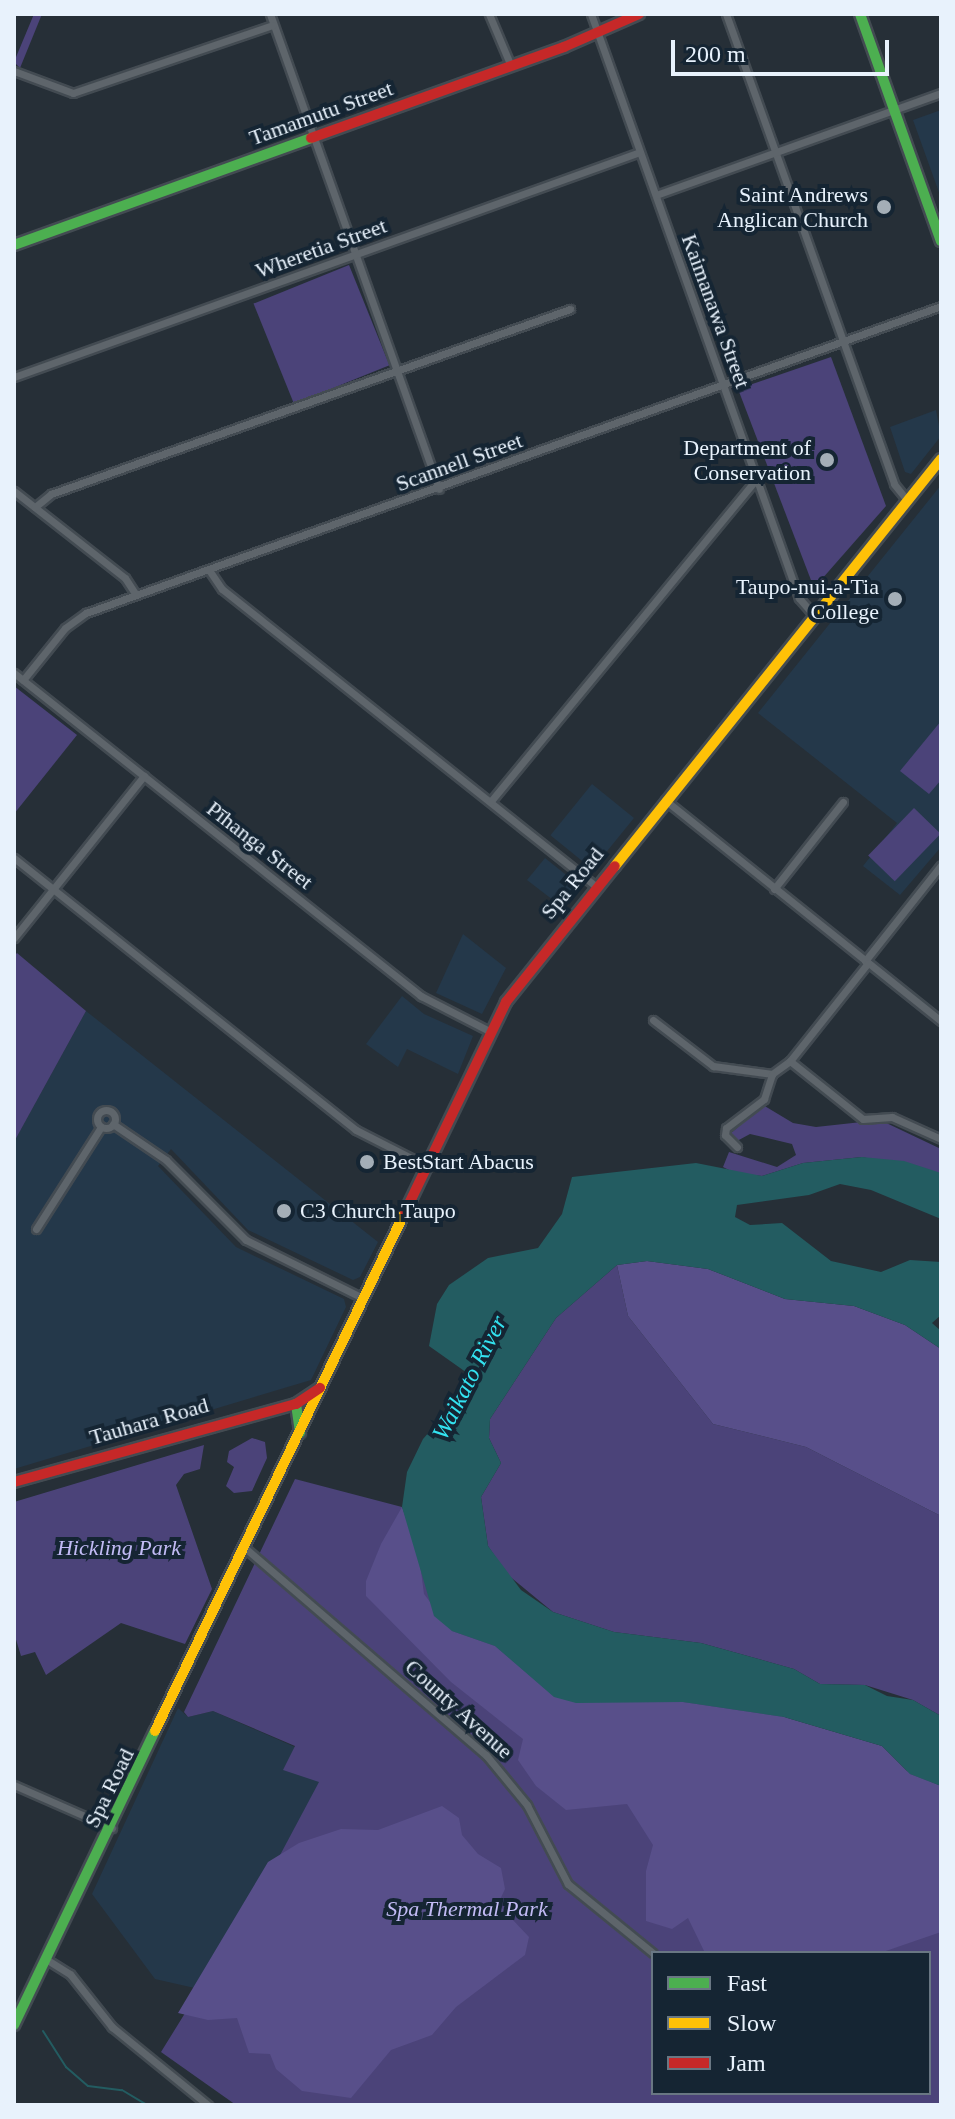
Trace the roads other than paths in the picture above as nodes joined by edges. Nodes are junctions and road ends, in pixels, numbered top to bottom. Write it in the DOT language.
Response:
graph roads {
  1 [pos="270,14"];
  2 [pos="489,14"];
  3 [pos="591,14"];
  4 [pos="639,14"];
  5 [pos="726,14"];
  6 [pos="860,14"];
  7 [pos="273,25"];
  8 [pos="598,32"];
  9 [pos="511,66"];
  10 [pos="14,71"];
  11 [pos="941,93"];
  12 [pos="894,109"];
  13 [pos="314,137"];
  14 [pos="640,152"];
  15 [pos="775,152"];
  16 [pos="656,195"];
  17 [pos="941,241"];
  18 [pos="14,245"];
  19 [pos="356,254"];
  20 [pos="941,303"];
  21 [pos="570,309"];
  22 [pos="842,338"];
  23 [pos="397,371"];
  24 [pos="14,377"];
  25 [pos="723,384"];
  26 [pos="941,459"];
  27 [pos="757,478"];
  28 [pos="439,489"];
  29 [pos="14,491"];
  30 [pos="907,500"];
  31 [pos="35,507"];
  32 [pos="209,570"];
  33 [pos="136,595"];
  34 [pos="814,615"];
  35 [pos="14,673"];
  36 [pos="23,680"];
  37 [pos="144,776"];
  38 [pos="665,800"];
  39 [pos="491,801"];
  40 [pos="843,802"];
  41 [pos="14,858"];
  42 [pos="941,865"];
  43 [pos="596,886"];
  44 [pos="53,889"];
  45 [pos="774,889"];
  46 [pos="14,938"];
  47 [pos="867,962"];
  48 [pos="653,1020"];
  49 [pos="941,1021"];
  50 [pos="491,1032"];
  51 [pos="790,1061"];
  52 [pos="772,1074"];
  53 [pos="113,1124"];
  54 [pos="101,1127"];
  55 [pos="941,1139"];
  56 [pos="737,1147"];
  57 [pos="427,1166"];
  58 [pos="36,1229"];
  59 [pos="363,1298"];
  60 [pos="322,1387"];
  61 [pos="296,1404"];
  62 [pos="300,1437"];
  63 [pos="14,1482"];
  64 [pos="245,1548"];
  65 [pos="14,1785"];
  66 [pos="112,1828"];
  67 [pos="651,1951"];
  68 [pos="49,1961"];
  69 [pos="14,2025"];
  70 [pos="208,2105"];
  1 -- 7 [label="street"];
  2 -- 9 [label="street"];
  3 -- 8 [label="street, Kaimanawa Street"];
  4 -- 8 [label="main road, Tamamutu Street"];
  5 -- 15 [label="street"];
  6 -- 12 [label="main road"];
  7 -- 10 [label="street"];
  7 -- 13 [label="street"];
  8 -- 9 [label="main road, Tamamutu Street"];
  8 -- 14 [label="street, Kaimanawa Street"];
  9 -- 13 [label="main road, Tamamutu Street"];
  11 -- 12 [label="street"];
  12 -- 15 [label="street"];
  12 -- 17 [label="main road"];
  13 -- 18 [label="main road, Tamamutu Street"];
  13 -- 19 [label="street"];
  14 -- 16 [label="street, Kaimanawa Street"];
  14 -- 19 [label="street, Wheretia Street"];
  15 -- 16 [label="street"];
  15 -- 22 [label="street"];
  16 -- 25 [label="street, Kaimanawa Street"];
  19 -- 23 [label="street"];
  19 -- 24 [label="street, Wheretia Street"];
  20 -- 22 [label="street, Scannell Street"];
  21 -- 23 [label="street"];
  22 -- 25 [label="street, Scannell Street"];
  22 -- 30 [label="street"];
  23 -- 28 [label="street"];
  23 -- 31 [label="street"];
  25 -- 27 [label="street, Kaimanawa Street"];
  25 -- 28 [label="street, Scannell Street"];
  26 -- 30 [label="main road, Spa Road"];
  27 -- 34 [label="street, Kaimanawa Street"];
  27 -- 39 [label="street"];
  28 -- 32 [label="street, Scannell Street"];
  29 -- 31 [label="street"];
  30 -- 34 [label="main road, Spa Road"];
  31 -- 33 [label="street"];
  32 -- 33 [label="street, Scannell Street"];
  32 -- 39 [label="street"];
  33 -- 36 [label="street, Scannell Street"];
  34 -- 38 [label="main road, Spa Road"];
  35 -- 36 [label="street, Pīhanga Street"];
  36 -- 37 [label="street, Pīhanga Street"];
  37 -- 44 [label="street"];
  37 -- 50 [label="street, Pīhanga Street"];
  38 -- 43 [label="main road, Spa Road"];
  38 -- 45 [label="street"];
  39 -- 43 [label="street"];
  40 -- 45 [label="street"];
  41 -- 44 [label="street"];
  42 -- 47 [label="street"];
  43 -- 50 [label="main road, Spa Road"];
  44 -- 46 [label="street"];
  44 -- 57 [label="street"];
  45 -- 47 [label="street"];
  47 -- 49 [label="street"];
  47 -- 51 [label="street"];
  48 -- 52 [label="street"];
  50 -- 57 [label="main road, Spa Road"];
  51 -- 52 [label="street"];
  51 -- 55 [label="street"];
  52 -- 56 [label="street"];
  53 -- 54 [label="street"];
  53 -- 54 [label="street"];
  53 -- 59 [label="street"];
  54 -- 58 [label="street"];
  57 -- 59 [label="main road, Spa Road"];
  59 -- 60 [label="main road, Spa Road"];
  60 -- 61 [label="main road"];
  60 -- 62 [label="main road, Spa Road"];
  61 -- 62 [label="main road"];
  61 -- 63 [label="main road, Tauhara Road"];
  62 -- 64 [label="main road, Spa Road"];
  64 -- 66 [label="main road, Spa Road"];
  64 -- 67 [label="street, County Avenue"];
  65 -- 66 [label="street"];
  66 -- 68 [label="main road, Spa Road"];
  68 -- 69 [label="main road, Spa Road"];
  68 -- 70 [label="street"];
}
